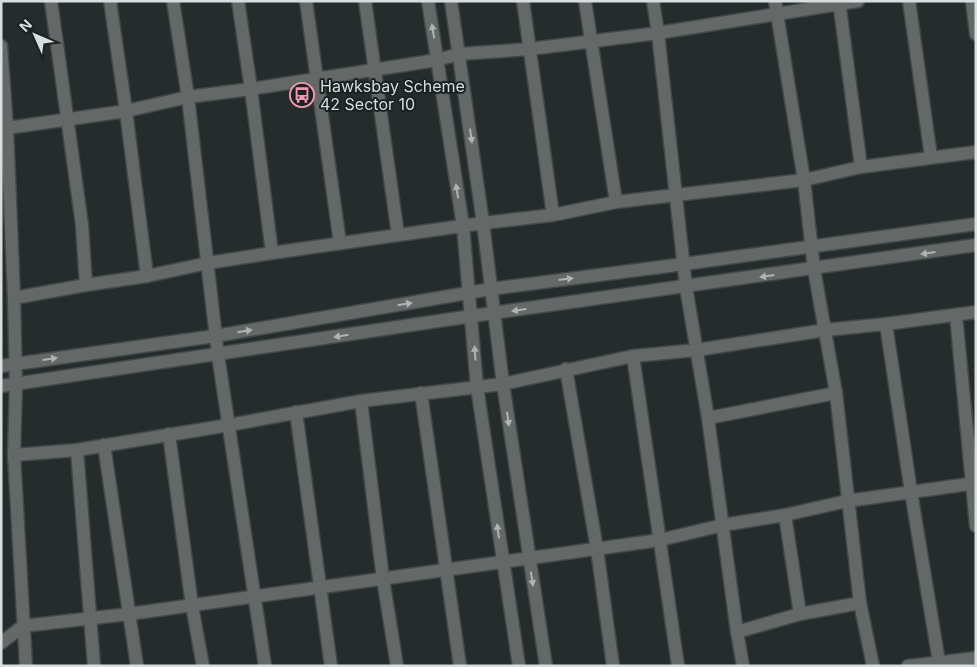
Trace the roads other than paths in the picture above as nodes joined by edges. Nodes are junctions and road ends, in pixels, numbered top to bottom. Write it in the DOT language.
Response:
graph roads {
  1 [pos="51,1"];
  2 [pos="110,1"];
  3 [pos="173,1"];
  4 [pos="238,1"];
  5 [pos="306,1"];
  6 [pos="366,1"];
  7 [pos="428,1"];
  8 [pos="451,1"];
  9 [pos="523,1"];
  10 [pos="585,1"];
  11 [pos="653,1"];
  12 [pos="775,1"];
  13 [pos="858,1"];
  14 [pos="909,1"];
  15 [pos="972,1"];
  16 [pos="839,3"];
  17 [pos="777,15"];
  18 [pos="658,33"];
  19 [pos="976,34"];
  20 [pos="591,42"];
  21 [pos="1,46"];
  22 [pos="530,49"];
  23 [pos="459,54"];
  24 [pos="438,60"];
  25 [pos="374,70"];
  26 [pos="317,79"];
  27 [pos="251,89"];
  28 [pos="188,97"];
  29 [pos="126,111"];
  30 [pos="68,120"];
  31 [pos="7,128"];
  32 [pos="976,152"];
  33 [pos="931,157"];
  34 [pos="861,168"];
  35 [pos="804,180"];
  36 [pos="677,196"];
  37 [pos="616,202"];
  38 [pos="553,216"];
  39 [pos="484,223"];
  40 [pos="976,224"];
  41 [pos="463,226"];
  42 [pos="398,235"];
  43 [pos="340,243"];
  44 [pos="976,245"];
  45 [pos="811,246"];
  46 [pos="272,253"];
  47 [pos="208,263"];
  48 [pos="684,264"];
  49 [pos="814,269"];
  50 [pos="147,276"];
  51 [pos="86,284"];
  52 [pos="686,286"];
  53 [pos="492,289"];
  54 [pos="470,293"];
  55 [pos="14,298"];
  56 [pos="976,312"];
  57 [pos="495,314"];
  58 [pos="956,315"];
  59 [pos="472,316"];
  60 [pos="886,324"];
  61 [pos="825,330"];
  62 [pos="215,336"];
  63 [pos="697,350"];
  64 [pos="218,355"];
  65 [pos="633,356"];
  66 [pos="16,364"];
  67 [pos="1,366"];
  68 [pos="566,369"];
  69 [pos="16,384"];
  70 [pos="503,384"];
  71 [pos="1,386"];
  72 [pos="477,387"];
  73 [pos="421,393"];
  74 [pos="836,393"];
  75 [pos="361,401"];
  76 [pos="296,412"];
  77 [pos="708,418"];
  78 [pos="229,425"];
  79 [pos="169,434"];
  80 [pos="104,445"];
  81 [pos="77,450"];
  82 [pos="14,455"];
  83 [pos="973,483"];
  84 [pos="911,492"];
  85 [pos="847,501"];
  86 [pos="785,515"];
  87 [pos="723,525"];
  88 [pos="976,526"];
  89 [pos="660,540"];
  90 [pos="597,549"];
  91 [pos="528,558"];
  92 [pos="502,562"];
  93 [pos="447,569"];
  94 [pos="383,579"];
  95 [pos="320,586"];
  96 [pos="255,596"];
  97 [pos="860,603"];
  98 [pos="192,606"];
  99 [pos="129,614"];
  100 [pos="800,614"];
  101 [pos="90,619"];
  102 [pos="23,626"];
  103 [pos="736,632"];
  104 [pos="1,643"];
  105 [pos="976,658"];
  106 [pos="939,662"];
  107 [pos="26,666"];
  108 [pos="94,666"];
  109 [pos="137,666"];
  110 [pos="203,666"];
  111 [pos="265,666"];
  112 [pos="331,666"];
  113 [pos="397,666"];
  114 [pos="460,666"];
  115 [pos="519,666"];
  116 [pos="546,666"];
  117 [pos="613,666"];
  118 [pos="678,666"];
  119 [pos="743,666"];
  120 [pos="873,666"];
  121 [pos="908,666"];
  1 -- 30 [label="street"];
  2 -- 29 [label="street"];
  3 -- 28 [label="street"];
  4 -- 27 [label="street"];
  5 -- 26 [label="street"];
  6 -- 25 [label="street"];
  24 -- 7 [label="street, one-way"];
  8 -- 23 [label="street"];
  9 -- 22 [label="street"];
  10 -- 20 [label="street"];
  11 -- 18 [label="street"];
  12 -- 17 [label="street"];
  13 -- 16 [label="street"];
  14 -- 33 [label="street"];
  15 -- 19 [label="street"];
  16 -- 17 [label="street"];
  16 -- 34 [label="street"];
  17 -- 18 [label="street"];
  17 -- 35 [label="street"];
  18 -- 20 [label="street"];
  18 -- 36 [label="street"];
  20 -- 22 [label="street"];
  20 -- 37 [label="street"];
  21 -- 31 [label="street"];
  22 -- 23 [label="street"];
  22 -- 38 [label="street"];
  23 -- 24 [label="street"];
  23 -- 39 [label="street, one-way"];
  24 -- 25 [label="street"];
  41 -- 24 [label="street, one-way"];
  25 -- 26 [label="street"];
  25 -- 42 [label="street"];
  26 -- 27 [label="street"];
  26 -- 43 [label="street"];
  27 -- 28 [label="street"];
  27 -- 46 [label="street"];
  28 -- 29 [label="street"];
  28 -- 47 [label="street"];
  29 -- 30 [label="street"];
  29 -- 50 [label="street"];
  30 -- 31 [label="street"];
  30 -- 51 [label="street"];
  31 -- 55 [label="street"];
  32 -- 33 [label="street"];
  33 -- 34 [label="street"];
  34 -- 35 [label="street"];
  35 -- 36 [label="street"];
  35 -- 45 [label="street"];
  36 -- 37 [label="street"];
  36 -- 48 [label="street"];
  37 -- 38 [label="street"];
  38 -- 39 [label="street"];
  39 -- 41 [label="street"];
  39 -- 53 [label="street"];
  40 -- 45 [label="street"];
  41 -- 42 [label="street"];
  41 -- 54 [label="street"];
  42 -- 43 [label="street"];
  43 -- 46 [label="street"];
  44 -- 49 [label="street, one-way"];
  45 -- 48 [label="street"];
  45 -- 49 [label="street"];
  46 -- 47 [label="street"];
  47 -- 50 [label="street"];
  47 -- 62 [label="street"];
  48 -- 52 [label="street"];
  53 -- 48 [label="street, one-way"];
  49 -- 52 [label="street, one-way"];
  49 -- 61 [label="street"];
  50 -- 51 [label="street"];
  51 -- 55 [label="street"];
  52 -- 57 [label="street, one-way"];
  52 -- 63 [label="street"];
  53 -- 54 [label="street"];
  53 -- 57 [label="street"];
  54 -- 59 [label="street"];
  62 -- 54 [label="street, one-way"];
  55 -- 66 [label="street"];
  56 -- 58 [label="street"];
  57 -- 59 [label="street"];
  57 -- 70 [label="street"];
  58 -- 60 [label="street"];
  58 -- 83 [label="street"];
  59 -- 64 [label="street, one-way"];
  72 -- 59 [label="street, one-way"];
  60 -- 61 [label="street"];
  60 -- 84 [label="street"];
  61 -- 63 [label="street"];
  61 -- 74 [label="street"];
  62 -- 64 [label="street"];
  66 -- 62 [label="street, one-way"];
  63 -- 65 [label="street"];
  63 -- 77 [label="street"];
  64 -- 69 [label="street"];
  64 -- 78 [label="street"];
  65 -- 68 [label="street"];
  65 -- 89 [label="street"];
  66 -- 67 [label="street"];
  66 -- 69 [label="street"];
  68 -- 70 [label="street"];
  68 -- 90 [label="street"];
  69 -- 71 [label="street"];
  69 -- 82 [label="street"];
  70 -- 72 [label="street"];
  70 -- 91 [label="street, one-way"];
  72 -- 73 [label="street"];
  92 -- 72 [label="street, one-way"];
  73 -- 75 [label="street"];
  73 -- 93 [label="street"];
  74 -- 77 [label="street"];
  74 -- 85 [label="street"];
  75 -- 76 [label="street"];
  75 -- 94 [label="street"];
  76 -- 78 [label="street"];
  76 -- 95 [label="street"];
  77 -- 87 [label="street"];
  78 -- 79 [label="street"];
  78 -- 96 [label="street"];
  79 -- 80 [label="street"];
  79 -- 98 [label="street"];
  80 -- 81 [label="street"];
  80 -- 99 [label="street"];
  81 -- 82 [label="street"];
  81 -- 101 [label="street"];
  82 -- 102 [label="street"];
  83 -- 84 [label="street"];
  83 -- 88 [label="street"];
  84 -- 85 [label="street"];
  84 -- 106 [label="street"];
  85 -- 86 [label="street"];
  85 -- 97 [label="street"];
  86 -- 87 [label="street"];
  86 -- 100 [label="street"];
  87 -- 89 [label="street"];
  87 -- 103 [label="street"];
  89 -- 90 [label="street"];
  89 -- 118 [label="street"];
  90 -- 91 [label="street"];
  90 -- 117 [label="street"];
  91 -- 92 [label="street"];
  91 -- 116 [label="street, one-way"];
  92 -- 93 [label="street"];
  92 -- 115 [label="street"];
  93 -- 94 [label="street"];
  93 -- 114 [label="street"];
  94 -- 95 [label="street"];
  94 -- 113 [label="street"];
  95 -- 96 [label="street"];
  95 -- 112 [label="street"];
  96 -- 98 [label="street"];
  96 -- 111 [label="street"];
  97 -- 100 [label="street"];
  97 -- 120 [label="street"];
  98 -- 99 [label="street"];
  98 -- 110 [label="street"];
  99 -- 101 [label="street"];
  99 -- 109 [label="street"];
  100 -- 103 [label="street"];
  101 -- 102 [label="street"];
  101 -- 108 [label="street"];
  102 -- 104 [label="street"];
  102 -- 107 [label="street"];
  103 -- 119 [label="street"];
  105 -- 106 [label="street"];
  106 -- 121 [label="street"];
}
